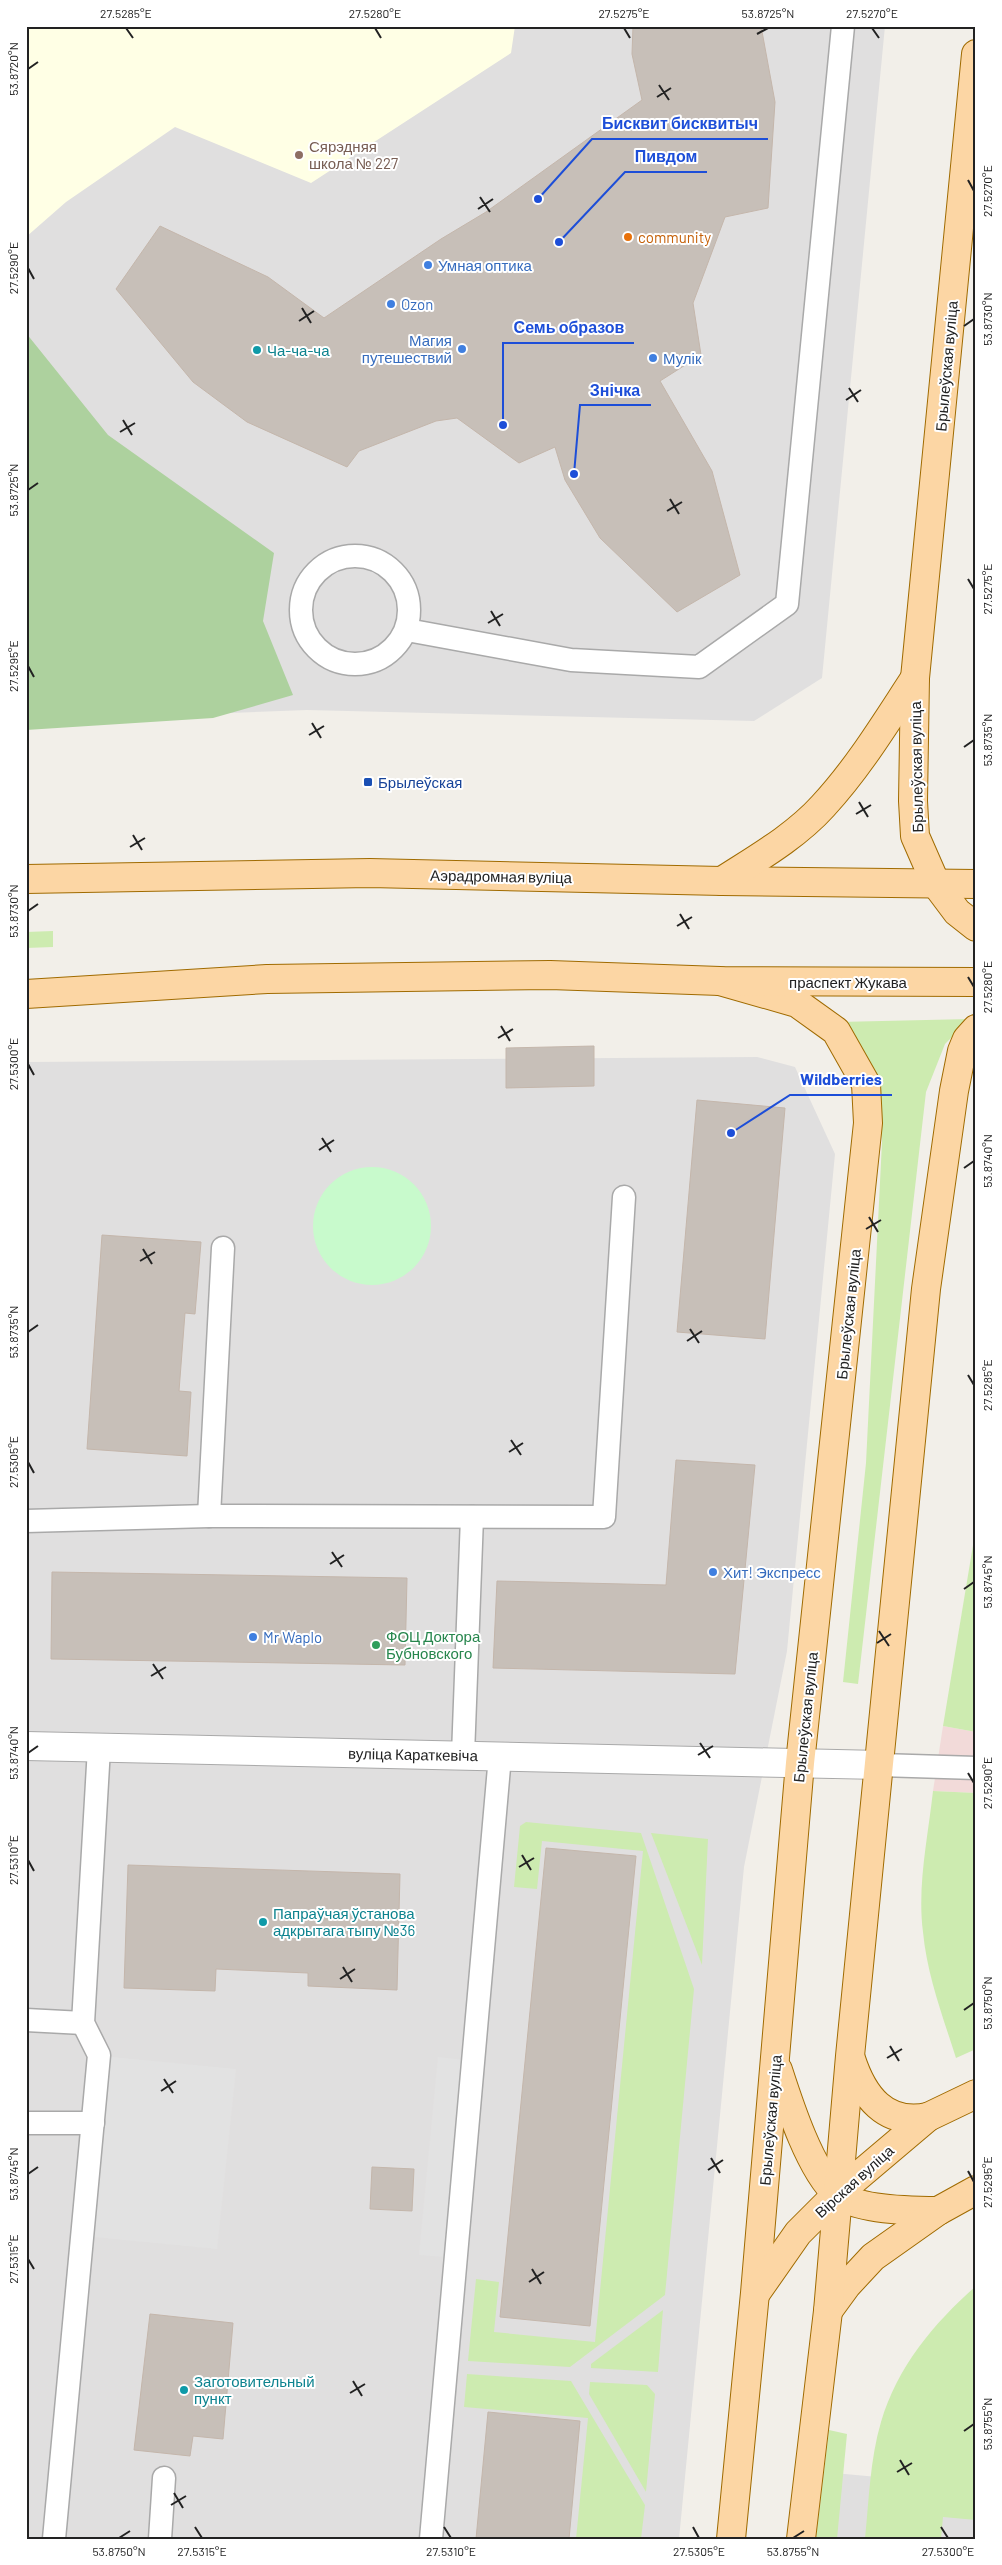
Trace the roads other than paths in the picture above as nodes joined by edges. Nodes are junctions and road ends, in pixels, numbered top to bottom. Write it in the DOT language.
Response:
graph roads {
  1 [pos="843,26"];
  2 [pos="976,54"];
  3 [pos="407,630"];
  4 [pos="915,678"];
  5 [pos="26,879"];
  6 [pos="722,881"];
  7 [pos="936,884"];
  8 [pos="976,884"];
  9 [pos="976,927"];
  10 [pos="720,981"];
  11 [pos="976,982"];
  12 [pos="26,994"];
  13 [pos="976,1030"];
  14 [pos="624,1197"];
  15 [pos="223,1248"];
  16 [pos="209,1516"];
  17 [pos="472,1517"];
  18 [pos="26,1521"];
  19 [pos="26,1746"];
  20 [pos="99,1748"];
  21 [pos="463,1755"];
  22 [pos="500,1756"];
  23 [pos="800,1763"];
  24 [pos="880,1765"];
  25 [pos="976,1768"];
  26 [pos="26,2020"];
  27 [pos="82,2022"];
  28 [pos="850,2056"];
  29 [pos="775,2059"];
  30 [pos="976,2094"];
  31 [pos="928,2116"];
  32 [pos="26,2122"];
  33 [pos="93,2123"];
  34 [pos="976,2190"];
  35 [pos="838,2194"];
  36 [pos="938,2211"];
  37 [pos="755,2293"];
  38 [pos="828,2311"];
  39 [pos="164,2478"];
  40 [pos="54,2539"];
  41 [pos="160,2539"];
  42 [pos="431,2539"];
  43 [pos="732,2539"];
  44 [pos="800,2539"];
  1 -- 3 [label="lane"];
  2 -- 4 [label="main road, Брылеўская вуліца"];
  3 -- 3 [label="lane"];
  4 -- 6 [label="main road, Брылеўская вуліца"];
  4 -- 7 [label="main road, Брылеўская вуліца"];
  5 -- 6 [label="main road, Аэрадромная вуліца"];
  6 -- 7 [label="main road, Аэрадромная вуліца"];
  7 -- 8 [label="main road, Аэрадромная вуліца"];
  7 -- 9 [label="main road, Брылеўская вуліца"];
  10 -- 11 [label="main road, праспект Жукава"];
  10 -- 12 [label="main road"];
  10 -- 23 [label="main road, Брылеўская вуліца"];
  13 -- 24 [label="main road"];
  14 -- 17 [label="lane"];
  15 -- 16 [label="lane"];
  16 -- 17 [label="lane"];
  16 -- 18 [label="lane"];
  17 -- 21 [label="lane"];
  19 -- 20 [label="street, вуліца Караткевіча"];
  20 -- 21 [label="street, вуліца Караткевіча"];
  20 -- 27 [label="lane"];
  21 -- 22 [label="street, вуліца Караткевіча"];
  22 -- 23 [label="street, вуліца Караткевіча"];
  22 -- 42 [label="lane"];
  23 -- 24 [label="street, вуліца Караткевіча"];
  23 -- 29 [label="main road, Брылеўская вуліца"];
  24 -- 25 [label="lane"];
  24 -- 28 [label="main road"];
  26 -- 27 [label="lane"];
  27 -- 33 [label="lane"];
  28 -- 31 [label="main road"];
  28 -- 35 [label="main road"];
  29 -- 35 [label="main road"];
  29 -- 37 [label="main road, Брылеўская вуліца"];
  30 -- 31 [label="main road, Вірская вуліца"];
  31 -- 35 [label="main road, Вірская вуліца"];
  32 -- 33 [label="lane"];
  33 -- 40 [label="lane"];
  34 -- 36 [label="main road"];
  35 -- 36 [label="main road"];
  35 -- 37 [label="main road, Вірская вуліца"];
  35 -- 38 [label="main road"];
  36 -- 38 [label="main road"];
  37 -- 43 [label="main road, Брылеўская вуліца"];
  38 -- 44 [label="main road"];
  39 -- 41 [label="lane"];
}
